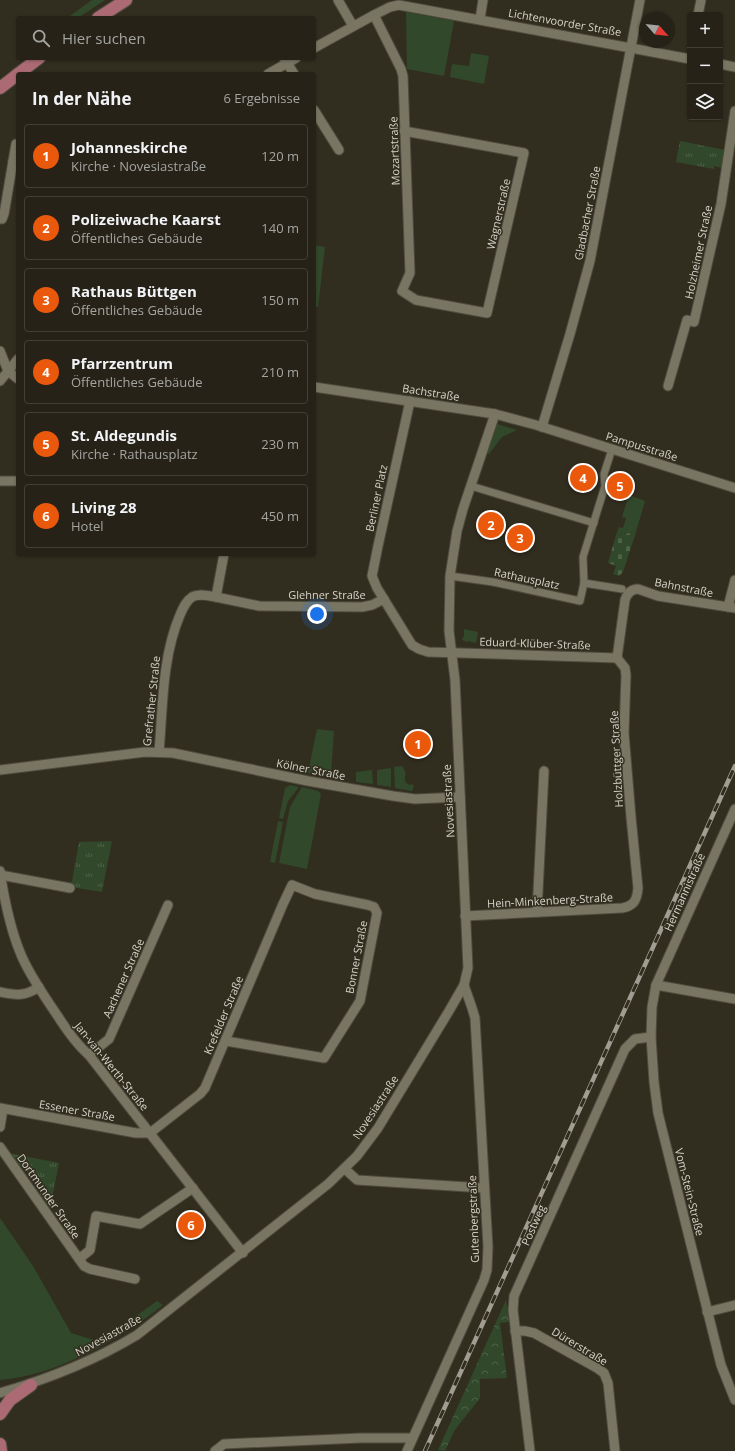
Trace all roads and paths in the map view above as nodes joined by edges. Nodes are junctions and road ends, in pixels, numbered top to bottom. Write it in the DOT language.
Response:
graph roads {
  1 [pos="126,0"];
  2 [pos="338,0"];
  3 [pos="483,0"];
  4 [pos="640,0"];
  5 [pos="701,0"];
  6 [pos="699,12"];
  7 [pos="374,15"];
  8 [pos="101,16"];
  9 [pos="480,19"];
  10 [pos="353,26"];
  11 [pos="316,47"];
  12 [pos="631,47"];
  13 [pos="687,58"];
  14 [pos="36,60"];
  15 [pos="286,61"];
  16 [pos="723,65"];
  17 [pos="735,67"];
  18 [pos="21,72"];
  19 [pos="271,72"];
  20 [pos="293,72"];
  21 [pos="16,76"];
  22 [pos="0,88"];
  23 [pos="735,111"];
  24 [pos="316,113"];
  25 [pos="404,131"];
  26 [pos="16,144"];
  27 [pos="338,150"];
  28 [pos="16,162"];
  29 [pos="0,219"];
  30 [pos="402,291"];
  31 [pos="0,351"];
  32 [pos="16,361"];
  33 [pos="8,371"];
  34 [pos="16,377"];
  35 [pos="0,381"];
  36 [pos="668,386"];
  37 [pos="316,387"];
  38 [pos="410,401"];
  39 [pos="495,414"];
  40 [pos="542,427"];
  41 [pos="612,450"];
  42 [pos="0,480"];
  43 [pos="16,481"];
  44 [pos="471,486"];
  45 [pos="735,488"];
  46 [pos="594,523"];
  47 [pos="224,556"];
  48 [pos="450,576"];
  49 [pos="735,580"];
  50 [pos="584,583"];
  51 [pos="625,591"];
  52 [pos="216,597"];
  53 [pos="384,599"];
  54 [pos="732,608"];
  55 [pos="452,653"];
  56 [pos="617,658"];
  57 [pos="159,752"];
  58 [pos="0,770"];
  59 [pos="544,771"];
  60 [pos="460,797"];
  61 [pos="735,809"];
  62 [pos="0,874"];
  63 [pos="292,885"];
  64 [pos="70,888"];
  65 [pos="635,903"];
  66 [pos="168,905"];
  67 [pos="537,912"];
  68 [pos="465,916"];
  69 [pos="464,985"];
  70 [pos="656,986"];
  71 [pos="38,987"];
  72 [pos="0,992"];
  73 [pos="735,999"];
  74 [pos="651,1037"];
  75 [pos="226,1041"];
  76 [pos="89,1055"];
  77 [pos="2,1108"];
  78 [pos="0,1127"];
  79 [pos="150,1133"];
  80 [pos="0,1146"];
  81 [pos="345,1168"];
  82 [pos="193,1188"];
  83 [pos="484,1188"];
  84 [pos="243,1253"];
  85 [pos="79,1259"];
  86 [pos="135,1279"];
  87 [pos="735,1305"];
  88 [pos="707,1312"];
  89 [pos="515,1331"];
  90 [pos="31,1385"];
  91 [pos="0,1394"];
  92 [pos="735,1400"];
  93 [pos="0,1414"];
  94 [pos="412,1438"];
  95 [pos="0,1444"];
  96 [pos="1,1451"];
  97 [pos="215,1451"];
  98 [pos="407,1451"];
  99 [pos="530,1451"];
  100 [pos="616,1451"];
  1 -- 8 [label="main road"];
  2 -- 10 [label="street"];
  3 -- 9 [label="street"];
  4 -- 12 [label="street, Gladbacher Straße"];
  5 -- 6 [label="street"];
  7 -- 9 [label="street, Lichtenvoorder Straße"];
  7 -- 10 [label="street, Lichtenvoorder Straße"];
  7 -- 25 [label="street, Mozartstraße"];
  9 -- 12 [label="street, Lichtenvoorder Straße"];
  10 -- 11 [label="street, Lichtenvoorder Straße"];
  12 -- 13 [label="street, Lichtenvoorder Straße"];
  12 -- 40 [label="street, Gladbacher Straße"];
  14 -- 18 [label="main road"];
  15 -- 19 [label="street"];
  15 -- 20 [label="street"];
  16 -- 17 [label="street"];
  21 -- 22 [label="main road"];
  23 -- 36 [label="street, Holzheimer Straße"];
  24 -- 27 [label="street"];
  25 -- 30 [label="street, Mozartstraße"];
  25 -- 30 [label="street, Wagnerstraße"];
  26 -- 28 [label="street"];
  28 -- 29 [label="street"];
  31 -- 33 [label="street"];
  32 -- 33 [label="street"];
  33 -- 34 [label="street"];
  33 -- 35 [label="street"];
  37 -- 38 [label="street, Bachstraße"];
  38 -- 39 [label="street, Bachstraße"];
  38 -- 53 [label="street, Berliner Platz"];
  39 -- 40 [label="street, Bachstraße"];
  39 -- 44 [label="street"];
  40 -- 41 [label="street, Pampusstraße"];
  41 -- 45 [label="street, Pampusstraße"];
  41 -- 46 [label="street, Rathausplatz"];
  42 -- 43 [label="street"];
  44 -- 46 [label="street"];
  44 -- 48 [label="street"];
  46 -- 50 [label="street, Rathausplatz"];
  47 -- 52 [label="street"];
  48 -- 50 [label="street, Rathausplatz"];
  48 -- 55 [label="street"];
  49 -- 54 [label="street"];
  50 -- 51 [label="street"];
  51 -- 54 [label="street, Bahnstraße"];
  51 -- 56 [label="street"];
  52 -- 53 [label="street, Glehner Straße"];
  52 -- 57 [label="street, Grefrather Straße"];
  53 -- 55 [label="street"];
  55 -- 56 [label="street, Eduard-Klüber-Straße"];
  55 -- 60 [label="street, Novesiastraße"];
  56 -- 65 [label="street, Holzbüttger Straße"];
  57 -- 58 [label="street, Grefrather Straße"];
  57 -- 60 [label="street, Kölner Straße"];
  59 -- 67 [label="street"];
  60 -- 68 [label="street, Novesiastraße"];
  61 -- 70 [label="street, Hermannistraße"];
  62 -- 64 [label="street, Jan-van-Werth-Straße"];
  62 -- 71 [label="street, Jan-van-Werth-Straße"];
  63 -- 75 [label="street, Krefelder Straße"];
  63 -- 75 [label="street, Bonner Straße"];
  65 -- 67 [label="street, Hein-Minkenberg-Straße"];
  66 -- 76 [label="street, Aachener Straße"];
  67 -- 68 [label="street, Hein-Minkenberg-Straße"];
  68 -- 69 [label="street, Novesiastraße"];
  69 -- 81 [label="street, Novesiastraße"];
  69 -- 83 [label="street, Gutenbergstraße"];
  70 -- 73 [label="street"];
  70 -- 74 [label="street, Vom-Stein-Straße"];
  71 -- 72 [label="street"];
  71 -- 76 [label="street, Jan-van-Werth-Straße"];
  74 -- 88 [label="street, Vom-Stein-Straße"];
  74 -- 89 [label="street, Postweg"];
  75 -- 79 [label="street, Krefelder Straße"];
  76 -- 79 [label="street, Jan-van-Werth-Straße"];
  77 -- 78 [label="street"];
  77 -- 79 [label="street, Essener Straße"];
  79 -- 82 [label="street, Jan-van-Werth-Straße"];
  80 -- 85 [label="street, Dortmunder Straße"];
  81 -- 83 [label="street"];
  81 -- 84 [label="street, Novesiastraße"];
  82 -- 84 [label="street, Jan-van-Werth-Straße"];
  82 -- 85 [label="street, Dortmunder Straße"];
  83 -- 94 [label="street, Gutenbergstraße"];
  84 -- 90 [label="street, Novesiastraße"];
  85 -- 86 [label="street, Dortmunder Straße"];
  87 -- 88 [label="street"];
  88 -- 92 [label="street, Vom-Stein-Straße"];
  89 -- 99 [label="street, Postweg"];
  89 -- 100 [label="street, Dürerstraße"];
  90 -- 91 [label="street, Novesiastraße"];
  90 -- 93 [label="main road"];
  94 -- 97 [label="street"];
  94 -- 98 [label="street, Gutenbergstraße"];
  95 -- 96 [label="main road"];
}
